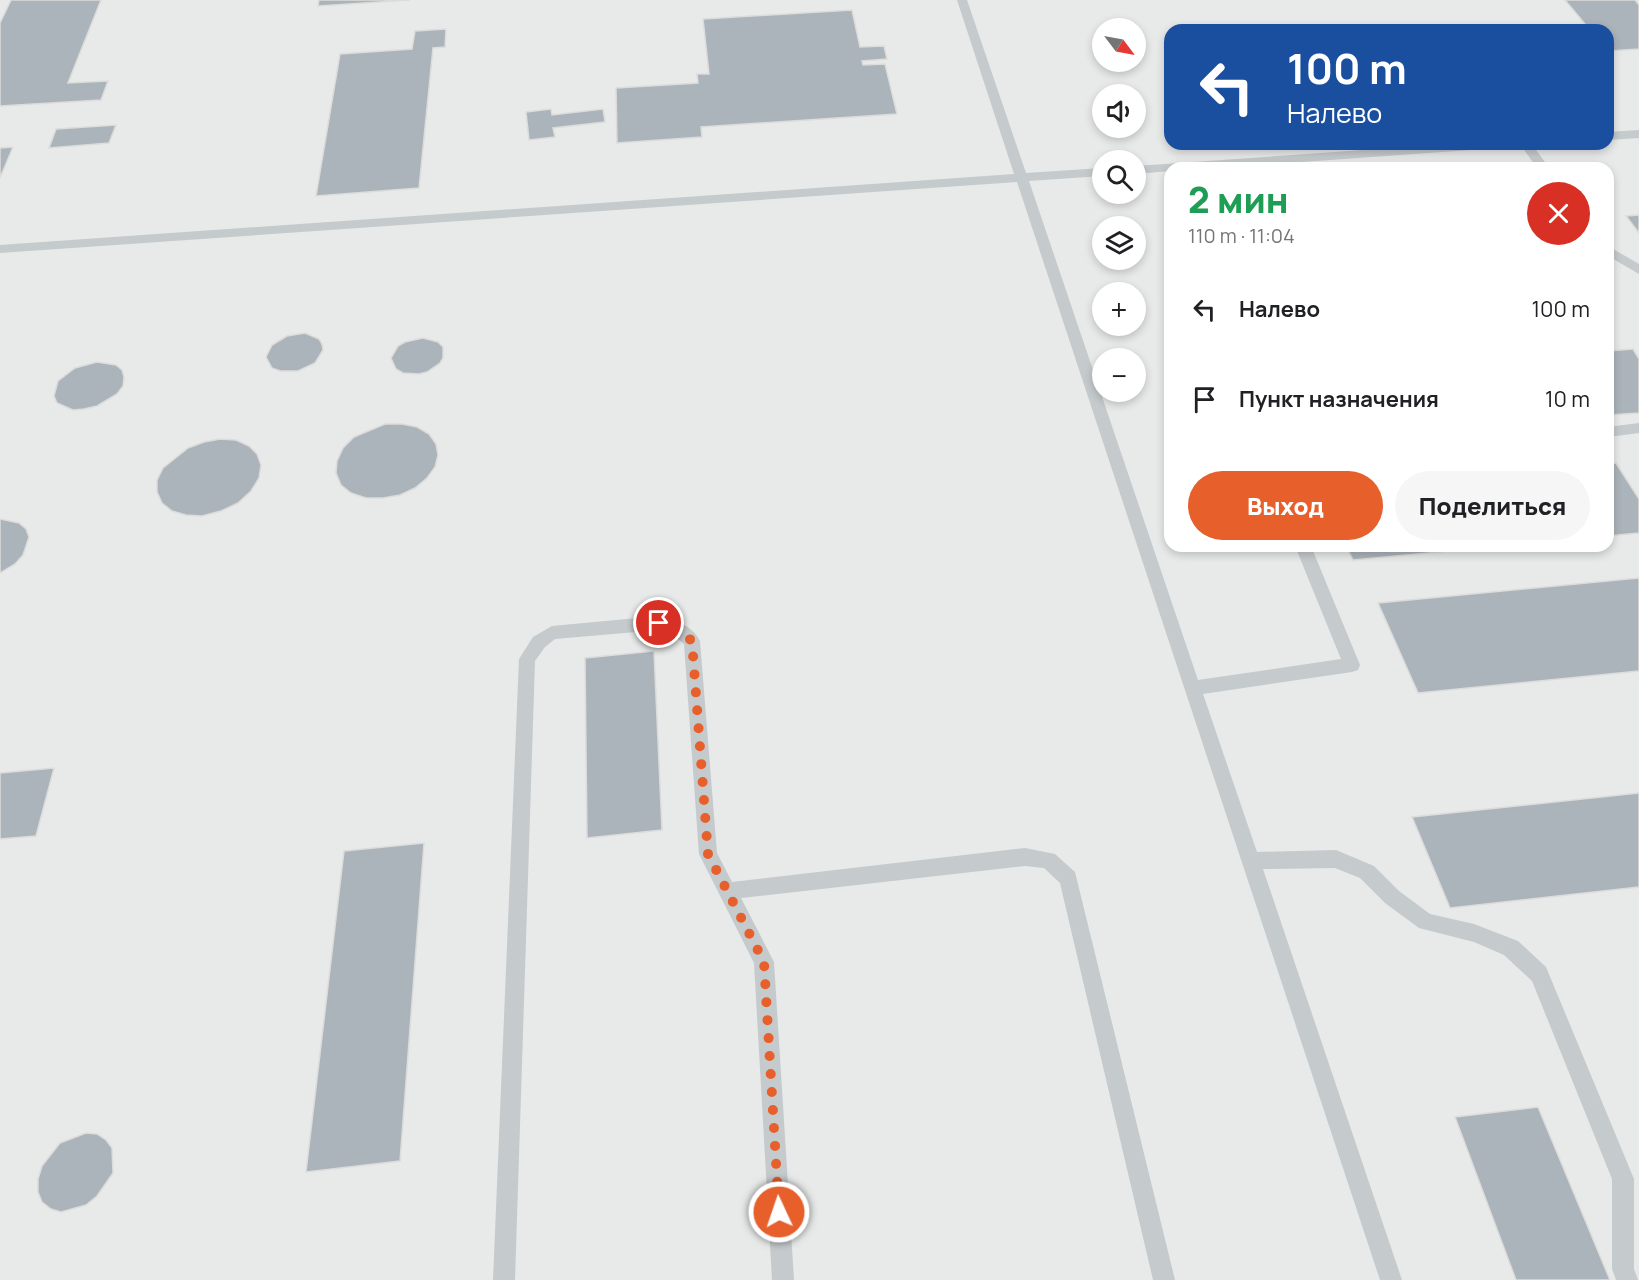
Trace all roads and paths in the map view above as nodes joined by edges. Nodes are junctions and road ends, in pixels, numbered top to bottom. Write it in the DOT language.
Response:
graph roads {
  1 [pos="962,0"];
  2 [pos="1639,134"];
  3 [pos="1614,136"];
  4 [pos="1415,150"];
  5 [pos="1248,162"];
  6 [pos="1164,168"];
  7 [pos="1146,169"];
  8 [pos="1092,173"];
  9 [pos="1022,178"];
  10 [pos="0,249"];
  11 [pos="1614,254"];
  12 [pos="1639,270"];
  13 [pos="1639,428"];
  14 [pos="1614,431"];
  15 [pos="1305,552"];
  16 [pos="1192,688"];
  17 [pos="1250,861"];
  18 [pos="728,891"];
  19 [pos="504,1280"];
  20 [pos="783,1280"];
  21 [pos="1164,1280"];
  22 [pos="1391,1280"];
  23 [pos="1627,1280"];
  1 -- 9 [label="lane"];
  2 -- 3 [label="lane"];
  4 -- 5 [label="lane"];
  6 -- 7 [label="lane"];
  8 -- 9 [label="lane"];
  9 -- 10 [label="lane"];
  9 -- 16 [label="lane"];
  11 -- 12 [label="lane"];
  13 -- 14 [label="lane"];
  15 -- 16 [label="lane"];
  16 -- 17 [label="lane"];
  17 -- 22 [label="lane"];
  17 -- 23 [label="lane"];
  18 -- 19 [label="lane"];
  18 -- 20 [label="lane"];
  18 -- 21 [label="lane"];
}
